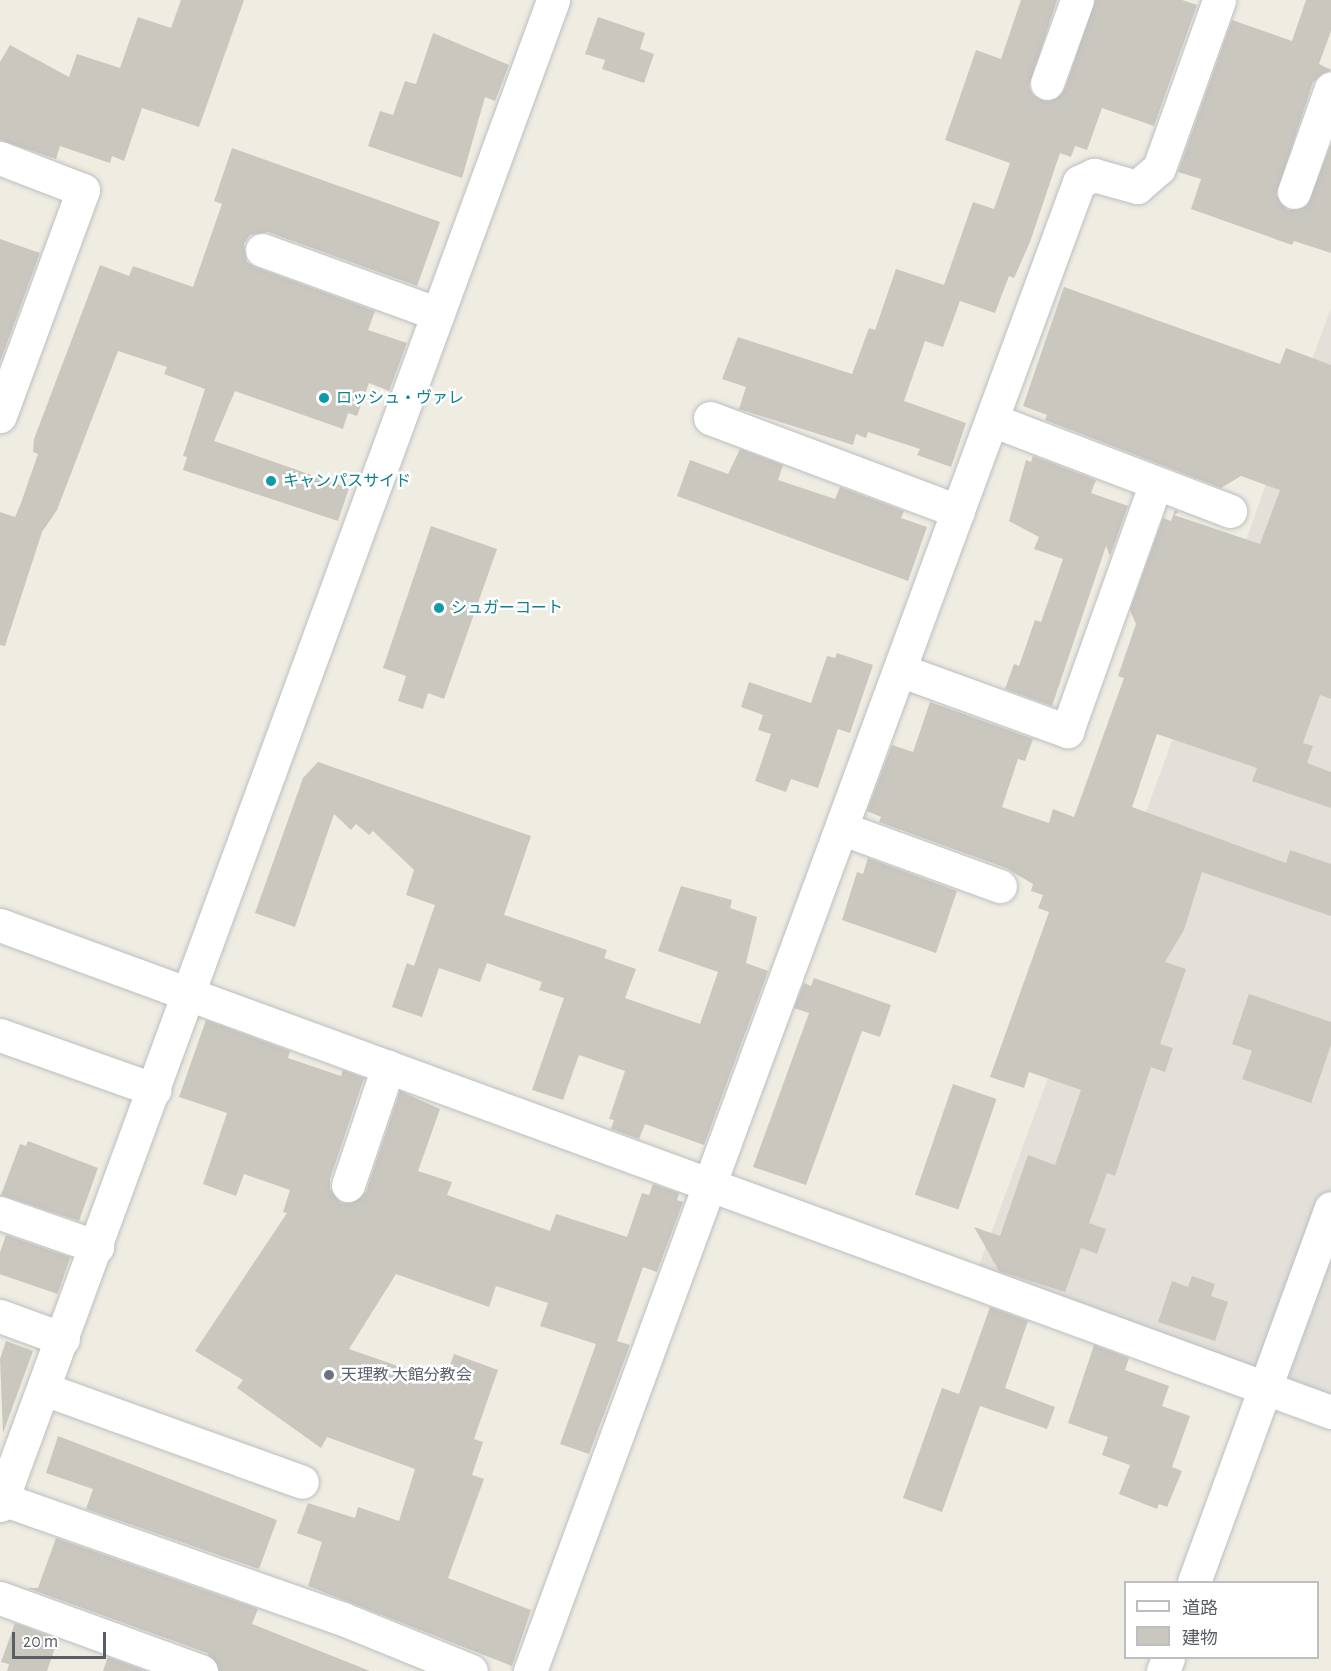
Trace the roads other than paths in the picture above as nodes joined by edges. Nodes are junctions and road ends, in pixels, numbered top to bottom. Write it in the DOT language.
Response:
graph roads {
  1 [pos="553,0"];
  2 [pos="1077,0"];
  3 [pos="1219,0"];
  4 [pos="1047,83"];
  5 [pos="1331,88"];
  6 [pos="0,158"];
  7 [pos="1294,192"];
  8 [pos="262,250"];
  9 [pos="438,314"];
  10 [pos="0,416"];
  11 [pos="710,418"];
  12 [pos="992,420"];
  13 [pos="1156,483"];
  14 [pos="1230,510"];
  15 [pos="958,511"];
  16 [pos="902,671"];
  17 [pos="843,829"];
  18 [pos="1000,886"];
  19 [pos="0,925"];
  20 [pos="190,995"];
  21 [pos="0,1035"];
  22 [pos="388,1067"];
  23 [pos="155,1090"];
  24 [pos="710,1184"];
  25 [pos="348,1185"];
  26 [pos="1331,1208"];
  27 [pos="0,1213"];
  28 [pos="97,1247"];
  29 [pos="0,1316"];
  30 [pos="63,1339"];
  31 [pos="1264,1388"];
  32 [pos="44,1389"];
  33 [pos="1331,1412"];
  34 [pos="302,1482"];
  35 [pos="1,1502"];
  36 [pos="1194,1581"];
  37 [pos="0,1598"];
  38 [pos="201,1671"];
  39 [pos="471,1671"];
  40 [pos="530,1671"];
  1 -- 9 [label="street"];
  2 -- 4 [label="street"];
  3 -- 12 [label="street"];
  5 -- 7 [label="street"];
  6 -- 10 [label="street"];
  8 -- 9 [label="street"];
  9 -- 20 [label="street"];
  11 -- 15 [label="street"];
  12 -- 13 [label="street"];
  12 -- 15 [label="street"];
  13 -- 14 [label="street"];
  13 -- 16 [label="street"];
  15 -- 16 [label="street"];
  16 -- 17 [label="street"];
  17 -- 18 [label="street"];
  17 -- 24 [label="street"];
  19 -- 20 [label="street"];
  20 -- 22 [label="street"];
  20 -- 23 [label="street"];
  21 -- 23 [label="street"];
  22 -- 24 [label="street"];
  22 -- 25 [label="street"];
  23 -- 28 [label="street"];
  24 -- 31 [label="street"];
  24 -- 40 [label="street"];
  26 -- 31 [label="street"];
  27 -- 28 [label="street"];
  28 -- 30 [label="street"];
  29 -- 30 [label="street"];
  30 -- 32 [label="street"];
  31 -- 33 [label="street"];
  31 -- 36 [label="street"];
  32 -- 34 [label="street"];
  32 -- 35 [label="street"];
  35 -- 39 [label="street"];
  37 -- 38 [label="street"];
}
